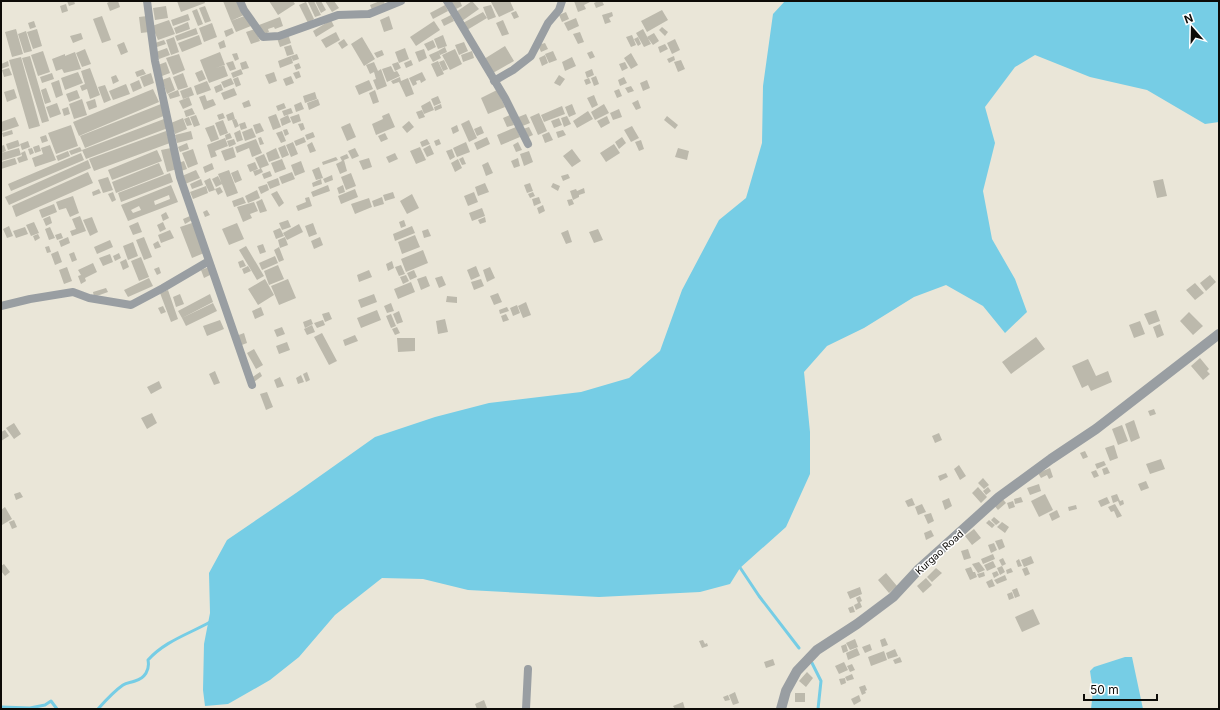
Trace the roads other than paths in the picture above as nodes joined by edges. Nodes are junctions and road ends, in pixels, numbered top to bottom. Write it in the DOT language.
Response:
graph roads {
  1 [pos="147,1"];
  2 [pos="240,1"];
  3 [pos="400,1"];
  4 [pos="447,1"];
  5 [pos="562,1"];
  6 [pos="494,81"];
  7 [pos="528,144"];
  8 [pos="209,261"];
  9 [pos="1,306"];
  10 [pos="1219,334"];
  11 [pos="252,385"];
  12 [pos="528,669"];
  13 [pos="526,709"];
  14 [pos="781,709"];
  1 -- 8 [label="street"];
  2 -- 3 [label="street"];
  4 -- 6 [label="street"];
  5 -- 6 [label="street"];
  6 -- 7 [label="street"];
  8 -- 9 [label="street"];
  8 -- 11 [label="street"];
  10 -- 14 [label="street, Kurgao Road"];
  12 -- 13 [label="street"];
}
